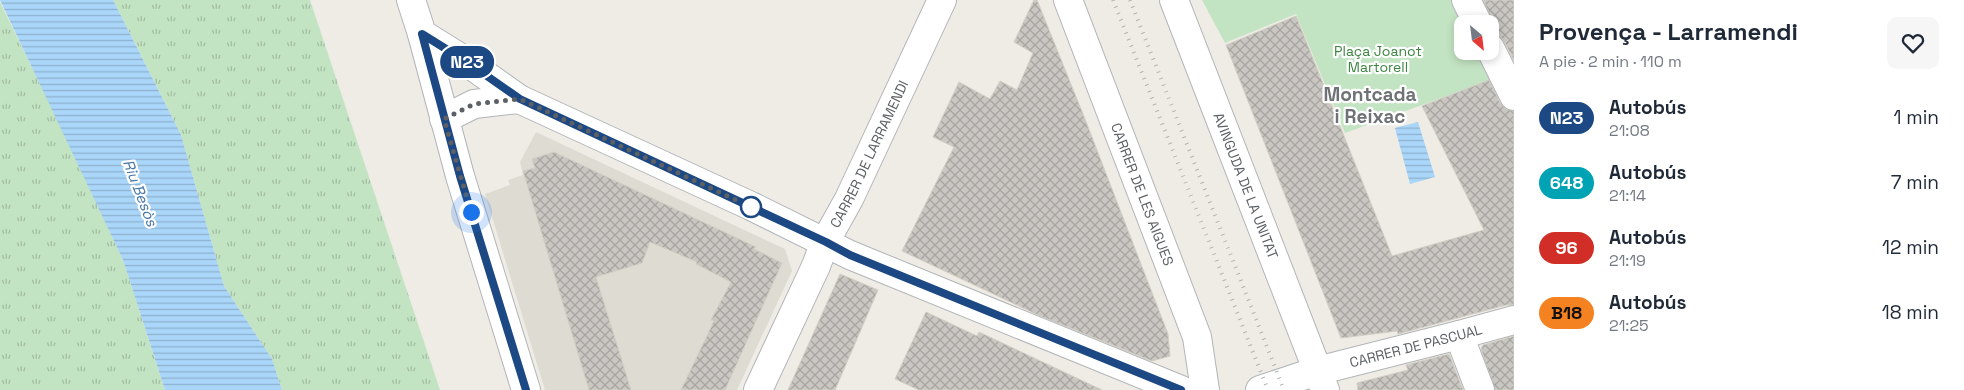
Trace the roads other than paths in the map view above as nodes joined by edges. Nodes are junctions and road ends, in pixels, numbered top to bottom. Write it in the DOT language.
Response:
graph roads {
  1 [pos="411,0"];
  2 [pos="942,0"];
  3 [pos="1068,0"];
  4 [pos="1174,0"];
  5 [pos="1466,0"];
  6 [pos="1474,15"];
  7 [pos="422,34"];
  8 [pos="1496,60"];
  9 [pos="1514,96"];
  10 [pos="520,99"];
  11 [pos="444,119"];
  12 [pos="826,242"];
  13 [pos="1514,320"];
  14 [pos="1459,336"];
  15 [pos="1321,380"];
  16 [pos="526,390"];
  17 [pos="758,390"];
  18 [pos="1181,390"];
  19 [pos="1205,390"];
  20 [pos="1260,390"];
  21 [pos="1480,390"];
  1 -- 7 [label="street"];
  2 -- 12 [label="street, CARRER DE LARRAMENDI"];
  3 -- 19 [label="street, CARRER DE LES AIGUES"];
  4 -- 15 [label="street, AVINGUDA DE LA UNITAT"];
  5 -- 6 [label="street"];
  7 -- 10 [label="street"];
  7 -- 11 [label="street"];
  8 -- 9 [label="street"];
  10 -- 11 [label="street"];
  10 -- 12 [label="street"];
  11 -- 16 [label="street"];
  12 -- 17 [label="street, CARRER DE LARRAMENDI"];
  12 -- 18 [label="street"];
  13 -- 14 [label="street, CARRER DE PASCUAL"];
  14 -- 15 [label="street, CARRER DE PASCUAL"];
  14 -- 21 [label="street"];
  15 -- 20 [label="street, CARRER DE PASCUAL"];
}
